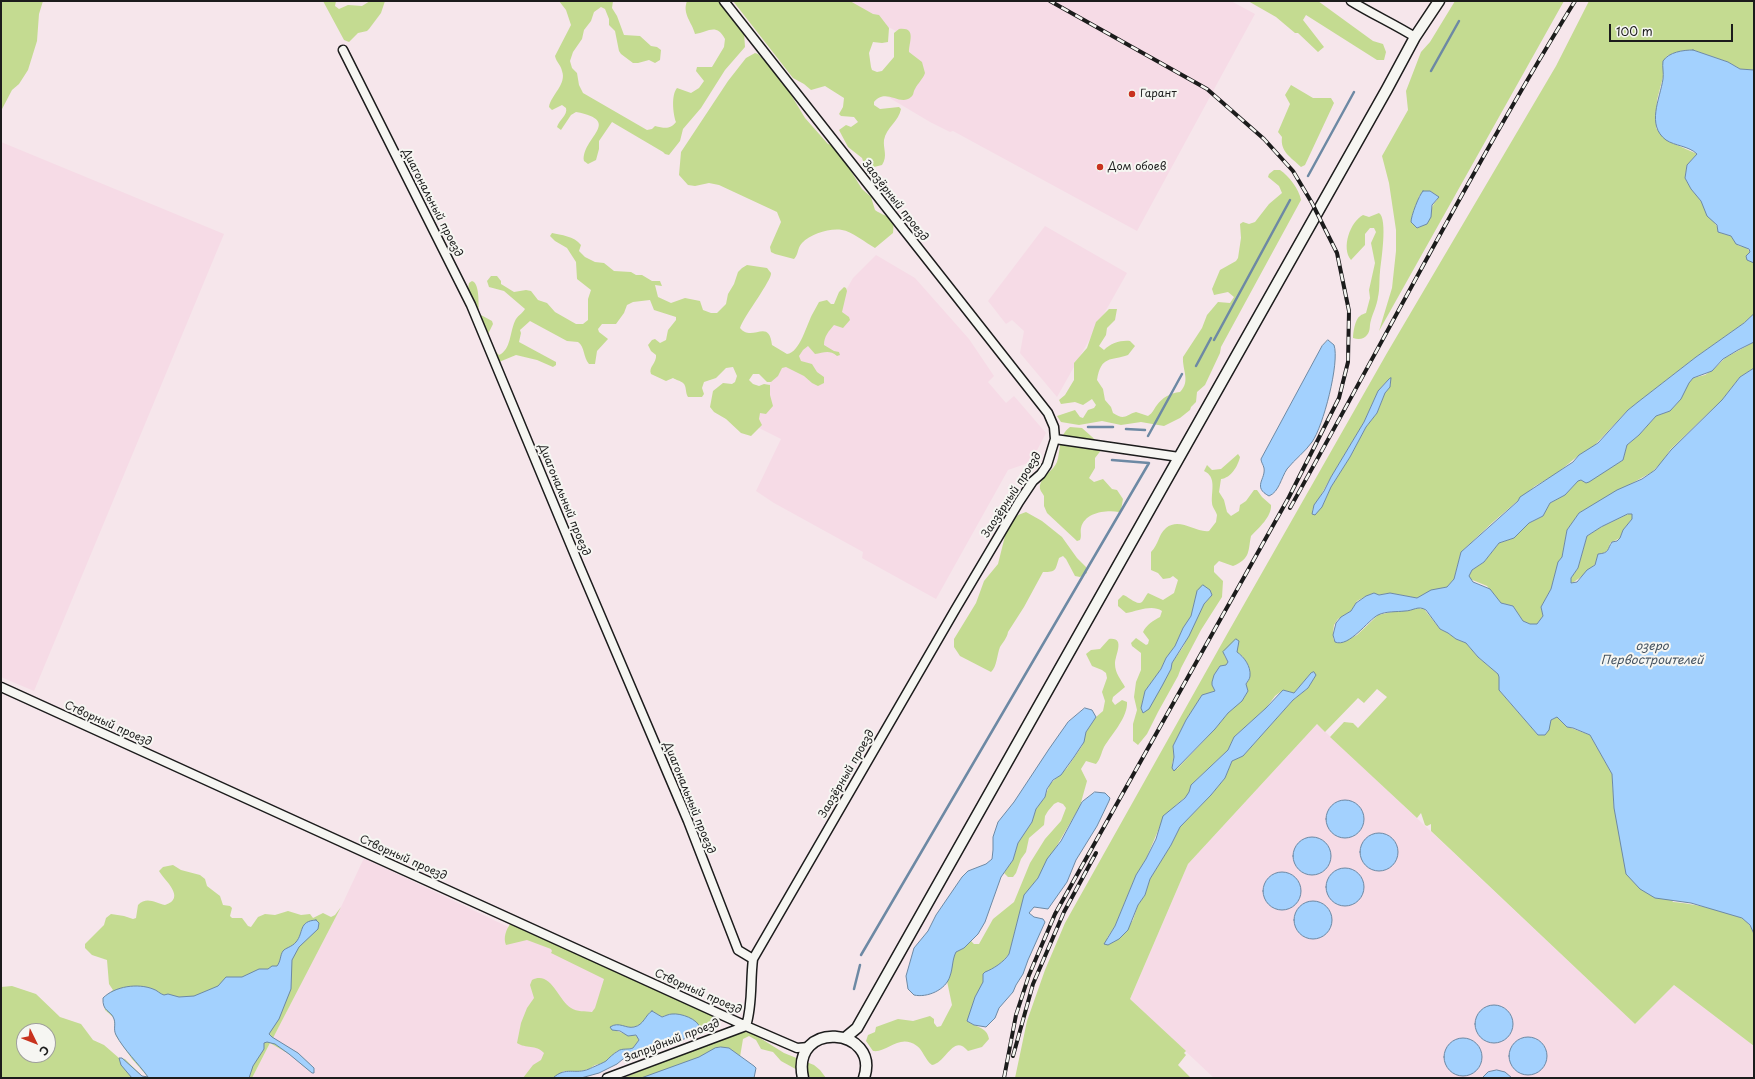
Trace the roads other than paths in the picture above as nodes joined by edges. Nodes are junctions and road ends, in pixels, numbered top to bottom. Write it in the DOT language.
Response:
graph roads {
  1 [pos="724,1"];
  2 [pos="1351,1"];
  3 [pos="1439,1"];
  4 [pos="1415,37"];
  5 [pos="343,50"];
  6 [pos="1055,439"];
  7 [pos="1179,457"];
  8 [pos="1,688"];
  9 [pos="753,959"];
  10 [pos="746,1026"];
  11 [pos="857,1028"];
  12 [pos="846,1038"];
  13 [pos="855,1044"];
  14 [pos="809,1047"];
  15 [pos="796,1048"];
  16 [pos="803,1058"];
  17 [pos="865,1077"];
  18 [pos="607,1078"];
  19 [pos="803,1078"];
  1 -- 6 [label="street, Заозёрный проезд"];
  2 -- 4 [label="street"];
  3 -- 4 [label="main road"];
  4 -- 7 [label="main road"];
  5 -- 9 [label="street, Диагональный проезд"];
  6 -- 7 [label="street"];
  6 -- 9 [label="street, Заозёрный проезд"];
  7 -- 11 [label="main road"];
  8 -- 10 [label="street, Створный проезд"];
  9 -- 10 [label="street, Заозёрный проезд"];
  10 -- 15 [label="street, Створный проезд"];
  10 -- 18 [label="street, Запрудный проезд"];
  11 -- 12 [label="main road"];
  11 -- 13 [label="main road"];
  12 -- 13 [label="main road"];
  12 -- 14 [label="main road"];
  13 -- 17 [label="main road"];
  14 -- 15 [label="street"];
  14 -- 16 [label="main road"];
  15 -- 16 [label="street"];
  16 -- 19 [label="main road"];
}
